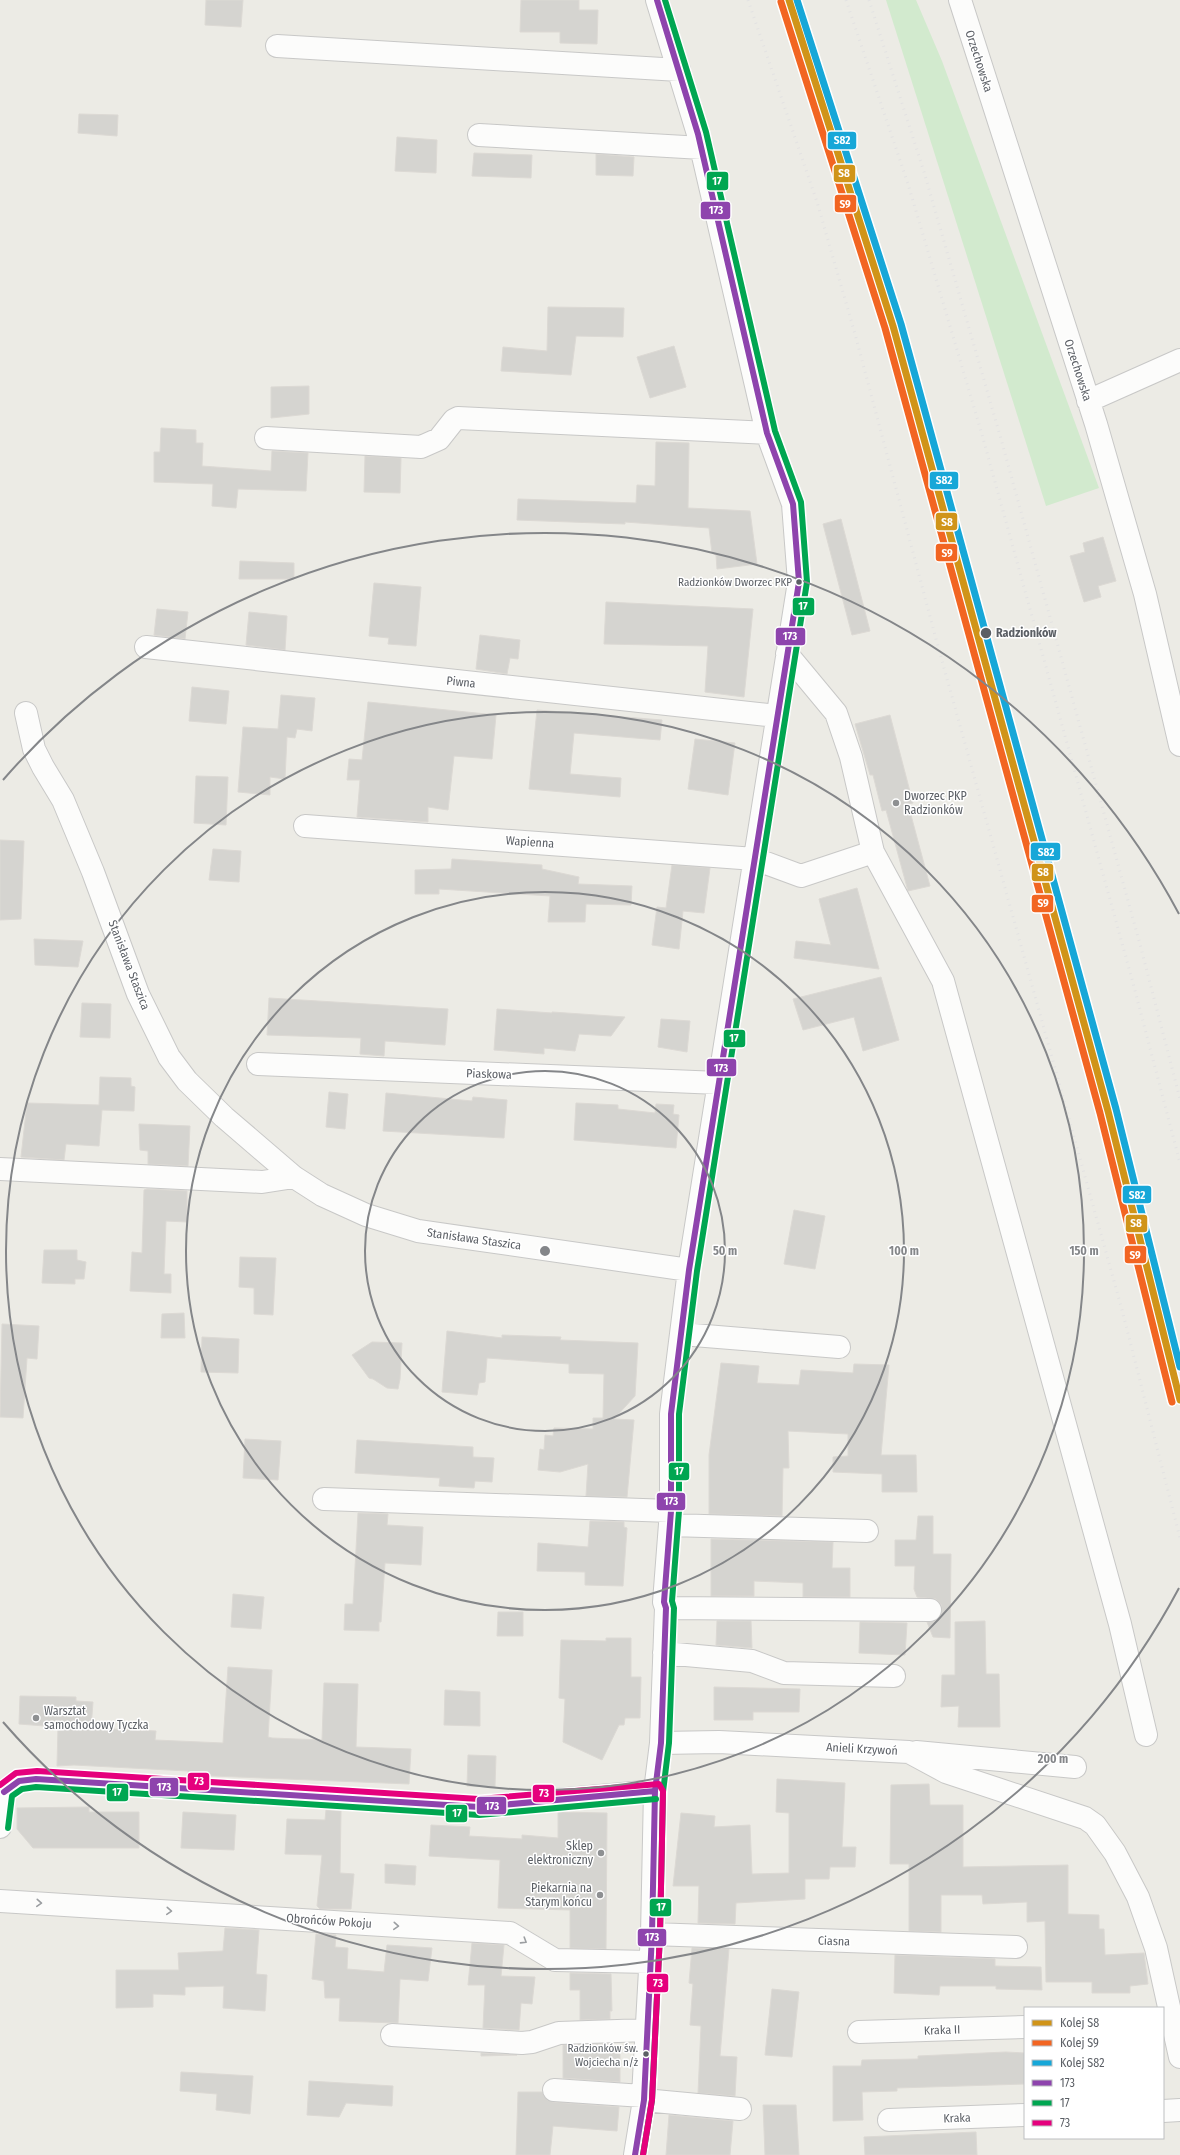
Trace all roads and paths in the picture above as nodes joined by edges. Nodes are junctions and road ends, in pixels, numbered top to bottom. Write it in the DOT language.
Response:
graph roads {
  1 [pos="657,0"];
  2 [pos="960,0"];
  3 [pos="277,46"];
  4 [pos="679,70"];
  5 [pos="480,136"];
  6 [pos="702,148"];
  7 [pos="1180,360"];
  8 [pos="1088,401"];
  9 [pos="767,433"];
  10 [pos="266,438"];
  11 [pos="146,647"];
  12 [pos="788,654"];
  13 [pos="26,713"];
  14 [pos="777,716"];
  15 [pos="1180,745"];
  16 [pos="305,826"];
  17 [pos="873,852"];
  18 [pos="755,859"];
  19 [pos="258,1064"];
  20 [pos="719,1083"];
  21 [pos="0,1169"];
  22 [pos="294,1177"];
  23 [pos="689,1270"];
  24 [pos="681,1334"];
  25 [pos="839,1348"];
  26 [pos="324,1499"];
  27 [pos="670,1518"];
  28 [pos="867,1531"];
  29 [pos="666,1608"];
  30 [pos="930,1610"];
  31 [pos="664,1653"];
  32 [pos="894,1676"];
  33 [pos="1146,1735"];
  34 [pos="661,1743"];
  35 [pos="909,1752"];
  36 [pos="1075,1766"];
  37 [pos="654,1791"];
  38 [pos="2,1799"];
  39 [pos="0,1827"];
  40 [pos="0,1901"];
  41 [pos="652,1934"];
  42 [pos="1016,1947"];
  43 [pos="650,1962"];
  44 [pos="1167,2023"];
  45 [pos="1024,2028"];
  46 [pos="647,2030"];
  47 [pos="859,2032"];
  48 [pos="392,2034"];
  49 [pos="1180,2057"];
  50 [pos="554,2090"];
  51 [pos="644,2098"];
  52 [pos="740,2109"];
  53 [pos="1180,2110"];
  54 [pos="1164,2111"];
  55 [pos="1024,2115"];
  56 [pos="889,2120"];
  57 [pos="635,2155"];
  1 -- 4 [label="street"];
  2 -- 8 [label="street, Orzechowska"];
  3 -- 4 [label="street"];
  4 -- 6 [label="street"];
  5 -- 6 [label="street"];
  6 -- 9 [label="street"];
  7 -- 8 [label="street"];
  8 -- 15 [label="street, Orzechowska"];
  9 -- 10 [label="street"];
  9 -- 12 [label="street"];
  11 -- 14 [label="street, Piwna"];
  12 -- 14 [label="street"];
  12 -- 17 [label="street"];
  13 -- 22 [label="street, Stanisława Staszica"];
  14 -- 18 [label="street"];
  16 -- 18 [label="street, Wapienna"];
  17 -- 18 [label="street, Wapienna"];
  17 -- 33 [label="street"];
  18 -- 20 [label="street"];
  19 -- 20 [label="street, Piaskowa"];
  20 -- 23 [label="street"];
  21 -- 22 [label="street"];
  22 -- 23 [label="street, Stanisława Staszica"];
  23 -- 24 [label="street"];
  24 -- 25 [label="street"];
  24 -- 27 [label="street"];
  26 -- 27 [label="street"];
  27 -- 28 [label="street"];
  27 -- 29 [label="street"];
  29 -- 30 [label="street"];
  29 -- 31 [label="street"];
  31 -- 32 [label="street"];
  31 -- 34 [label="street"];
  34 -- 35 [label="street, Anieli Krzywoń"];
  34 -- 37 [label="street"];
  35 -- 36 [label="street"];
  35 -- 44 [label="street, Anieli Krzywoń"];
  37 -- 38 [label="street"];
  37 -- 41 [label="street"];
  38 -- 39 [label="street"];
  40 -- 43 [label="street, Obrońców Pokoju, one-way"];
  41 -- 42 [label="street, Ciasna"];
  41 -- 43 [label="street"];
  43 -- 46 [label="street"];
  44 -- 49 [label="street, Anieli Krzywoń"];
  45 -- 47 [label="street, Kraka II"];
  46 -- 48 [label="street"];
  46 -- 51 [label="street"];
  50 -- 51 [label="street"];
  51 -- 52 [label="street"];
  51 -- 57 [label="street"];
  53 -- 54 [label="street"];
  55 -- 56 [label="street, Kraka"];
}
